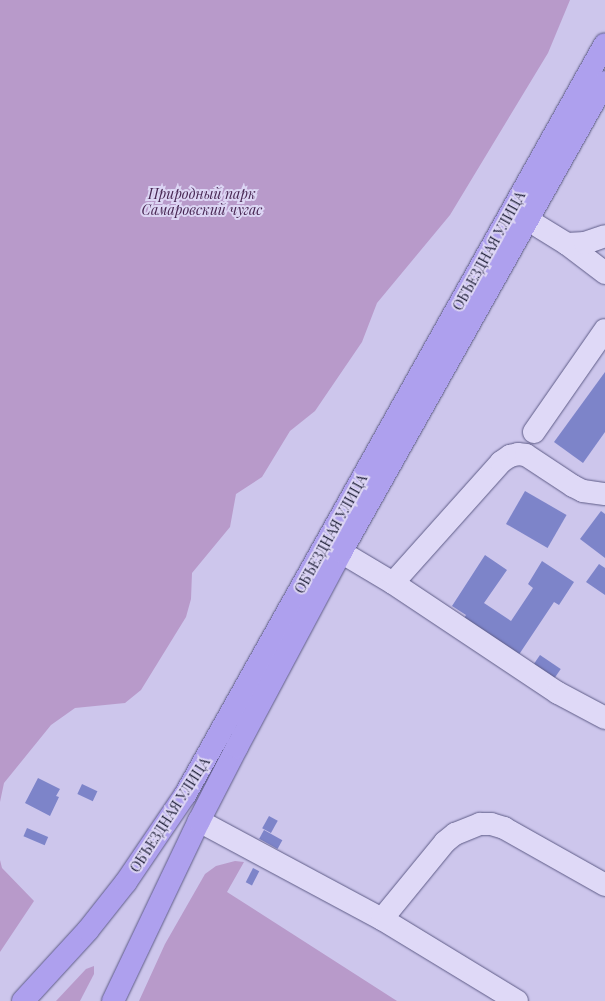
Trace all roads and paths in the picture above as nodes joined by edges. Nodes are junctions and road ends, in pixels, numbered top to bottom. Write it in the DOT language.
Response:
graph roads {
  1 [pos="605,44"];
  2 [pos="605,82"];
  3 [pos="519,216"];
  4 [pos="605,236"];
  5 [pos="567,244"];
  6 [pos="605,273"];
  7 [pos="605,330"];
  8 [pos="534,432"];
  9 [pos="604,492"];
  10 [pos="333,548"];
  11 [pos="393,583"];
  12 [pos="605,718"];
  13 [pos="199,820"];
  14 [pos="605,885"];
  15 [pos="382,919"];
  16 [pos="23,1001"];
  17 [pos="113,1001"];
  18 [pos="517,1001"];
  1 -- 3 [label="main road, ОБЪЕЗДНАЯ УЛИЦА"];
  2 -- 3 [label="main road, ОБЪЕЗДНАЯ УЛИЦА"];
  3 -- 5 [label="lane"];
  3 -- 10 [label="main road, ОБЪЕЗДНАЯ УЛИЦА"];
  4 -- 5 [label="lane"];
  5 -- 6 [label="lane"];
  7 -- 8 [label="lane"];
  9 -- 11 [label="lane"];
  10 -- 11 [label="lane"];
  10 -- 13 [label="main road, ОБЪЕЗДНАЯ УЛИЦА"];
  10 -- 16 [label="main road, ОБЪЕЗДНАЯ УЛИЦА"];
  11 -- 12 [label="lane"];
  13 -- 15 [label="lane"];
  13 -- 17 [label="main road, ОБЪЕЗДНАЯ УЛИЦА"];
  14 -- 15 [label="lane"];
  15 -- 18 [label="lane"];
}
